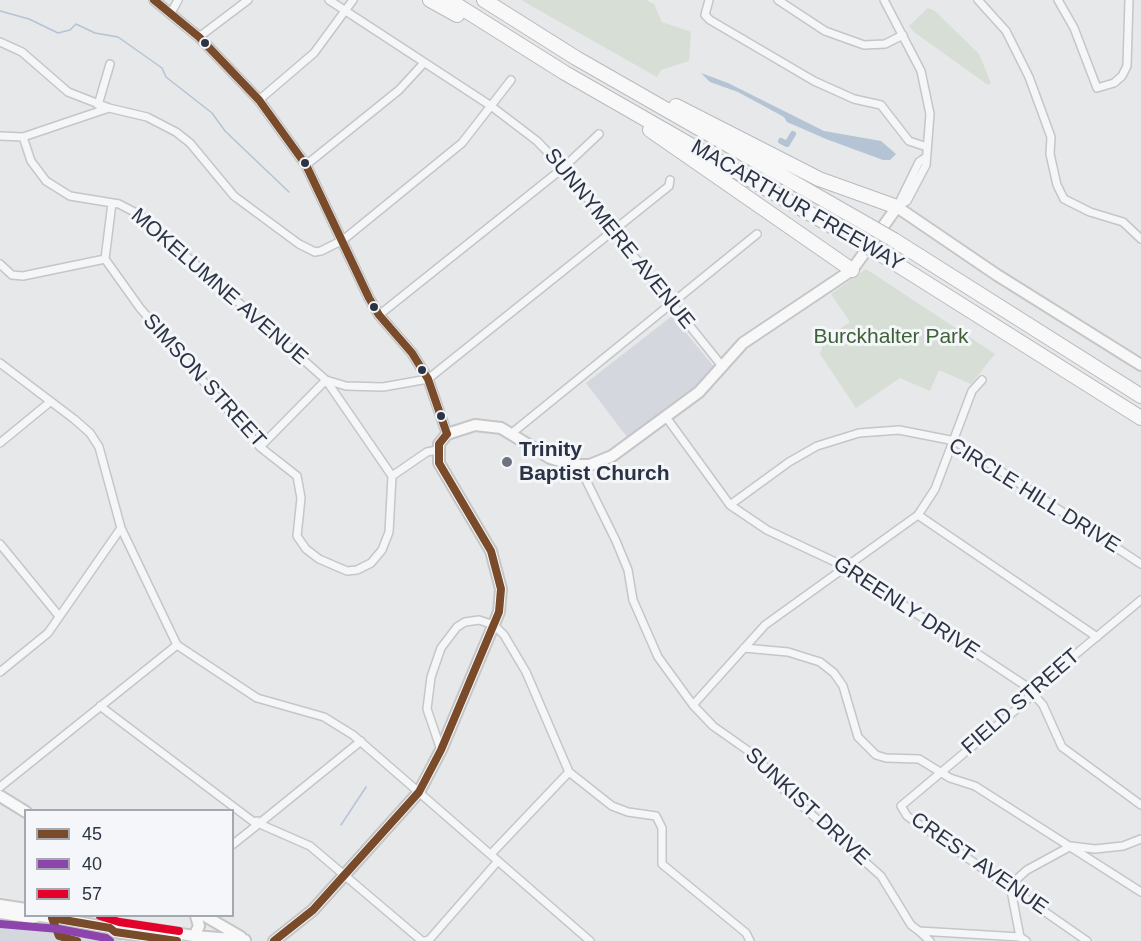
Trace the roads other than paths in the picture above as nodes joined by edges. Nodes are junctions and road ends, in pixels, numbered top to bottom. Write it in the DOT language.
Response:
graph roads {
  1 [pos="154,0"];
  2 [pos="178,0"];
  3 [pos="248,0"];
  4 [pos="329,0"];
  5 [pos="352,0"];
  6 [pos="430,0"];
  7 [pos="449,0"];
  8 [pos="484,0"];
  9 [pos="710,0"];
  10 [pos="778,0"];
  11 [pos="884,0"];
  12 [pos="978,0"];
  13 [pos="1058,0"];
  14 [pos="1129,0"];
  15 [pos="345,11"];
  16 [pos="171,13"];
  17 [pos="903,35"];
  18 [pos="199,37"];
  19 [pos="0,42"];
  20 [pos="529,52"];
  21 [pos="576,58"];
  22 [pos="110,64"];
  23 [pos="423,64"];
  24 [pos="510,80"];
  25 [pos="259,100"];
  26 [pos="98,105"];
  27 [pos="491,106"];
  28 [pos="110,108"];
  29 [pos="634,113"];
  30 [pos="598,134"];
  31 [pos="0,136"];
  32 [pos="23,137"];
  33 [pos="927,147"];
  34 [pos="306,165"];
  35 [pos="562,168"];
  36 [pos="670,180"];
  37 [pos="112,203"];
  38 [pos="897,207"];
  39 [pos="613,231"];
  40 [pos="758,234"];
  41 [pos="1141,239"];
  42 [pos="343,240"];
  43 [pos="105,259"];
  44 [pos="0,264"];
  45 [pos="852,270"];
  46 [pos="672,304"];
  47 [pos="379,315"];
  48 [pos="0,363"];
  49 [pos="1141,365"];
  50 [pos="722,366"];
  51 [pos="428,379"];
  52 [pos="326,380"];
  53 [pos="982,380"];
  54 [pos="1141,396"];
  55 [pos="50,402"];
  56 [pos="666,417"];
  57 [pos="1141,418"];
  58 [pos="512,433"];
  59 [pos="447,434"];
  60 [pos="955,441"];
  61 [pos="0,443"];
  62 [pos="260,447"];
  63 [pos="437,450"];
  64 [pos="583,466"];
  65 [pos="392,476"];
  66 [pos="730,505"];
  67 [pos="918,515"];
  68 [pos="121,528"];
  69 [pos="0,544"];
  70 [pos="1141,564"];
  71 [pos="846,567"];
  72 [pos="1141,600"];
  73 [pos="59,616"];
  74 [pos="494,625"];
  75 [pos="1097,638"];
  76 [pos="177,645"];
  77 [pos="744,648"];
  78 [pos="0,672"];
  79 [pos="1033,693"];
  80 [pos="693,705"];
  81 [pos="100,706"];
  82 [pos="360,741"];
  83 [pos="441,750"];
  84 [pos="569,772"];
  85 [pos="939,772"];
  86 [pos="0,787"];
  87 [pos="419,792"];
  88 [pos="0,796"];
  89 [pos="1141,805"];
  90 [pos="901,806"];
  91 [pos="24,811"];
  92 [pos="259,824"];
  93 [pos="1141,839"];
  94 [pos="234,843"];
  95 [pos="1071,846"];
  96 [pos="491,854"];
  97 [pos="498,861"];
  98 [pos="346,876"];
  99 [pos="1010,885"];
  100 [pos="1141,892"];
  101 [pos="0,905"];
  102 [pos="24,909"];
  103 [pos="0,913"];
  104 [pos="24,917"];
  105 [pos="45,917"];
  106 [pos="197,917"];
  107 [pos="208,917"];
  108 [pos="110,928"];
  109 [pos="919,931"];
  110 [pos="583,934"];
  111 [pos="194,936"];
  112 [pos="1023,939"];
  113 [pos="246,940"];
  114 [pos="177,941"];
  115 [pos="274,941"];
  116 [pos="424,941"];
  117 [pos="577,941"];
  118 [pos="590,941"];
  119 [pos="750,941"];
  120 [pos="930,941"];
  121 [pos="1088,941"];
  1 -- 16 [label="street"];
  2 -- 16 [label="street"];
  3 -- 18 [label="street"];
  4 -- 15 [label="street, SUNNYMERE AVENUE"];
  5 -- 15 [label="street"];
  6 -- 20 [label="highway"];
  7 -- 20 [label="highway, MACARTHUR FREEWAY"];
  8 -- 21 [label="highway, MACARTHUR FREEWAY"];
  9 -- 33 [label="street"];
  10 -- 17 [label="street"];
  11 -- 17 [label="street"];
  12 -- 41 [label="street"];
  13 -- 14 [label="street"];
  15 -- 23 [label="street, SUNNYMERE AVENUE"];
  15 -- 25 [label="street"];
  16 -- 18 [label="street"];
  17 -- 33 [label="street"];
  18 -- 25 [label="street"];
  19 -- 26 [label="street"];
  20 -- 29 [label="highway, MACARTHUR FREEWAY"];
  21 -- 38 [label="highway"];
  21 -- 54 [label="highway, MACARTHUR FREEWAY, bridge"];
  22 -- 26 [label="street"];
  23 -- 27 [label="street, SUNNYMERE AVENUE"];
  23 -- 34 [label="street"];
  24 -- 27 [label="street"];
  25 -- 34 [label="street"];
  26 -- 28 [label="street"];
  27 -- 35 [label="street, SUNNYMERE AVENUE"];
  27 -- 42 [label="street"];
  28 -- 32 [label="street"];
  28 -- 42 [label="street"];
  29 -- 45 [label="highway"];
  29 -- 57 [label="highway, MACARTHUR FREEWAY, bridge"];
  30 -- 35 [label="street"];
  31 -- 32 [label="street"];
  32 -- 37 [label="street, MOKELUMNE AVENUE"];
  33 -- 38 [label="street"];
  34 -- 42 [label="street"];
  35 -- 39 [label="street, SUNNYMERE AVENUE"];
  35 -- 47 [label="street"];
  36 -- 39 [label="street"];
  37 -- 43 [label="street"];
  37 -- 52 [label="street, MOKELUMNE AVENUE"];
  38 -- 45 [label="main road"];
  38 -- 49 [label="main road"];
  39 -- 46 [label="street, SUNNYMERE AVENUE"];
  39 -- 51 [label="street"];
  40 -- 46 [label="street"];
  42 -- 47 [label="street"];
  43 -- 44 [label="street"];
  43 -- 62 [label="street, SIMSON STREET"];
  45 -- 50 [label="main road"];
  46 -- 50 [label="street, SUNNYMERE AVENUE"];
  46 -- 58 [label="street"];
  47 -- 51 [label="street"];
  48 -- 55 [label="street"];
  50 -- 56 [label="main road"];
  51 -- 52 [label="street"];
  51 -- 59 [label="street"];
  52 -- 62 [label="street"];
  52 -- 65 [label="street, MOKELUMNE AVENUE"];
  53 -- 60 [label="street"];
  55 -- 61 [label="street"];
  55 -- 68 [label="street"];
  56 -- 64 [label="main road"];
  56 -- 66 [label="street, GREENLY DRIVE"];
  58 -- 59 [label="main road"];
  58 -- 64 [label="main road"];
  59 -- 63 [label="main road"];
  60 -- 66 [label="street, CIRCLE HILL DRIVE"];
  60 -- 67 [label="street"];
  60 -- 70 [label="street, CIRCLE HILL DRIVE"];
  62 -- 65 [label="street, SIMSON STREET"];
  63 -- 65 [label="street"];
  63 -- 74 [label="main road"];
  64 -- 80 [label="street, SUNKIST DRIVE"];
  66 -- 71 [label="street, GREENLY DRIVE"];
  67 -- 71 [label="street"];
  67 -- 75 [label="street"];
  68 -- 73 [label="street"];
  68 -- 76 [label="street"];
  69 -- 73 [label="street"];
  71 -- 77 [label="street"];
  71 -- 79 [label="street, GREENLY DRIVE"];
  72 -- 75 [label="street, FIELD STREET"];
  73 -- 78 [label="street"];
  74 -- 83 [label="main road"];
  74 -- 83 [label="street"];
  74 -- 84 [label="street"];
  75 -- 79 [label="street, FIELD STREET"];
  76 -- 81 [label="street"];
  76 -- 82 [label="street"];
  77 -- 80 [label="street"];
  77 -- 85 [label="street"];
  79 -- 85 [label="street, FIELD STREET"];
  79 -- 89 [label="street, GREENLY DRIVE"];
  80 -- 109 [label="street, SUNKIST DRIVE"];
  81 -- 86 [label="street"];
  81 -- 92 [label="street"];
  82 -- 87 [label="street"];
  82 -- 92 [label="street"];
  83 -- 87 [label="main road"];
  84 -- 96 [label="street"];
  84 -- 119 [label="street"];
  85 -- 90 [label="street, FIELD STREET"];
  85 -- 95 [label="street"];
  87 -- 96 [label="street"];
  87 -- 98 [label="main road"];
  88 -- 91 [label="main road"];
  90 -- 99 [label="street, CREST AVENUE"];
  92 -- 94 [label="street"];
  92 -- 98 [label="street"];
  93 -- 95 [label="street"];
  95 -- 99 [label="street"];
  95 -- 100 [label="street"];
  96 -- 97 [label="street"];
  97 -- 110 [label="street"];
  97 -- 116 [label="street"];
  98 -- 115 [label="main road"];
  98 -- 116 [label="street"];
  99 -- 112 [label="street"];
  99 -- 121 [label="street, CREST AVENUE"];
  101 -- 102 [label="main road"];
  103 -- 104 [label="main road"];
  105 -- 108 [label="main road"];
  106 -- 111 [label="main road"];
  107 -- 113 [label="main road"];
  108 -- 111 [label="main road"];
  108 -- 114 [label="main road"];
  109 -- 112 [label="street"];
  109 -- 120 [label="street, SUNKIST DRIVE"];
  110 -- 117 [label="street"];
  110 -- 118 [label="street"];
  111 -- 113 [label="main road"];
}
